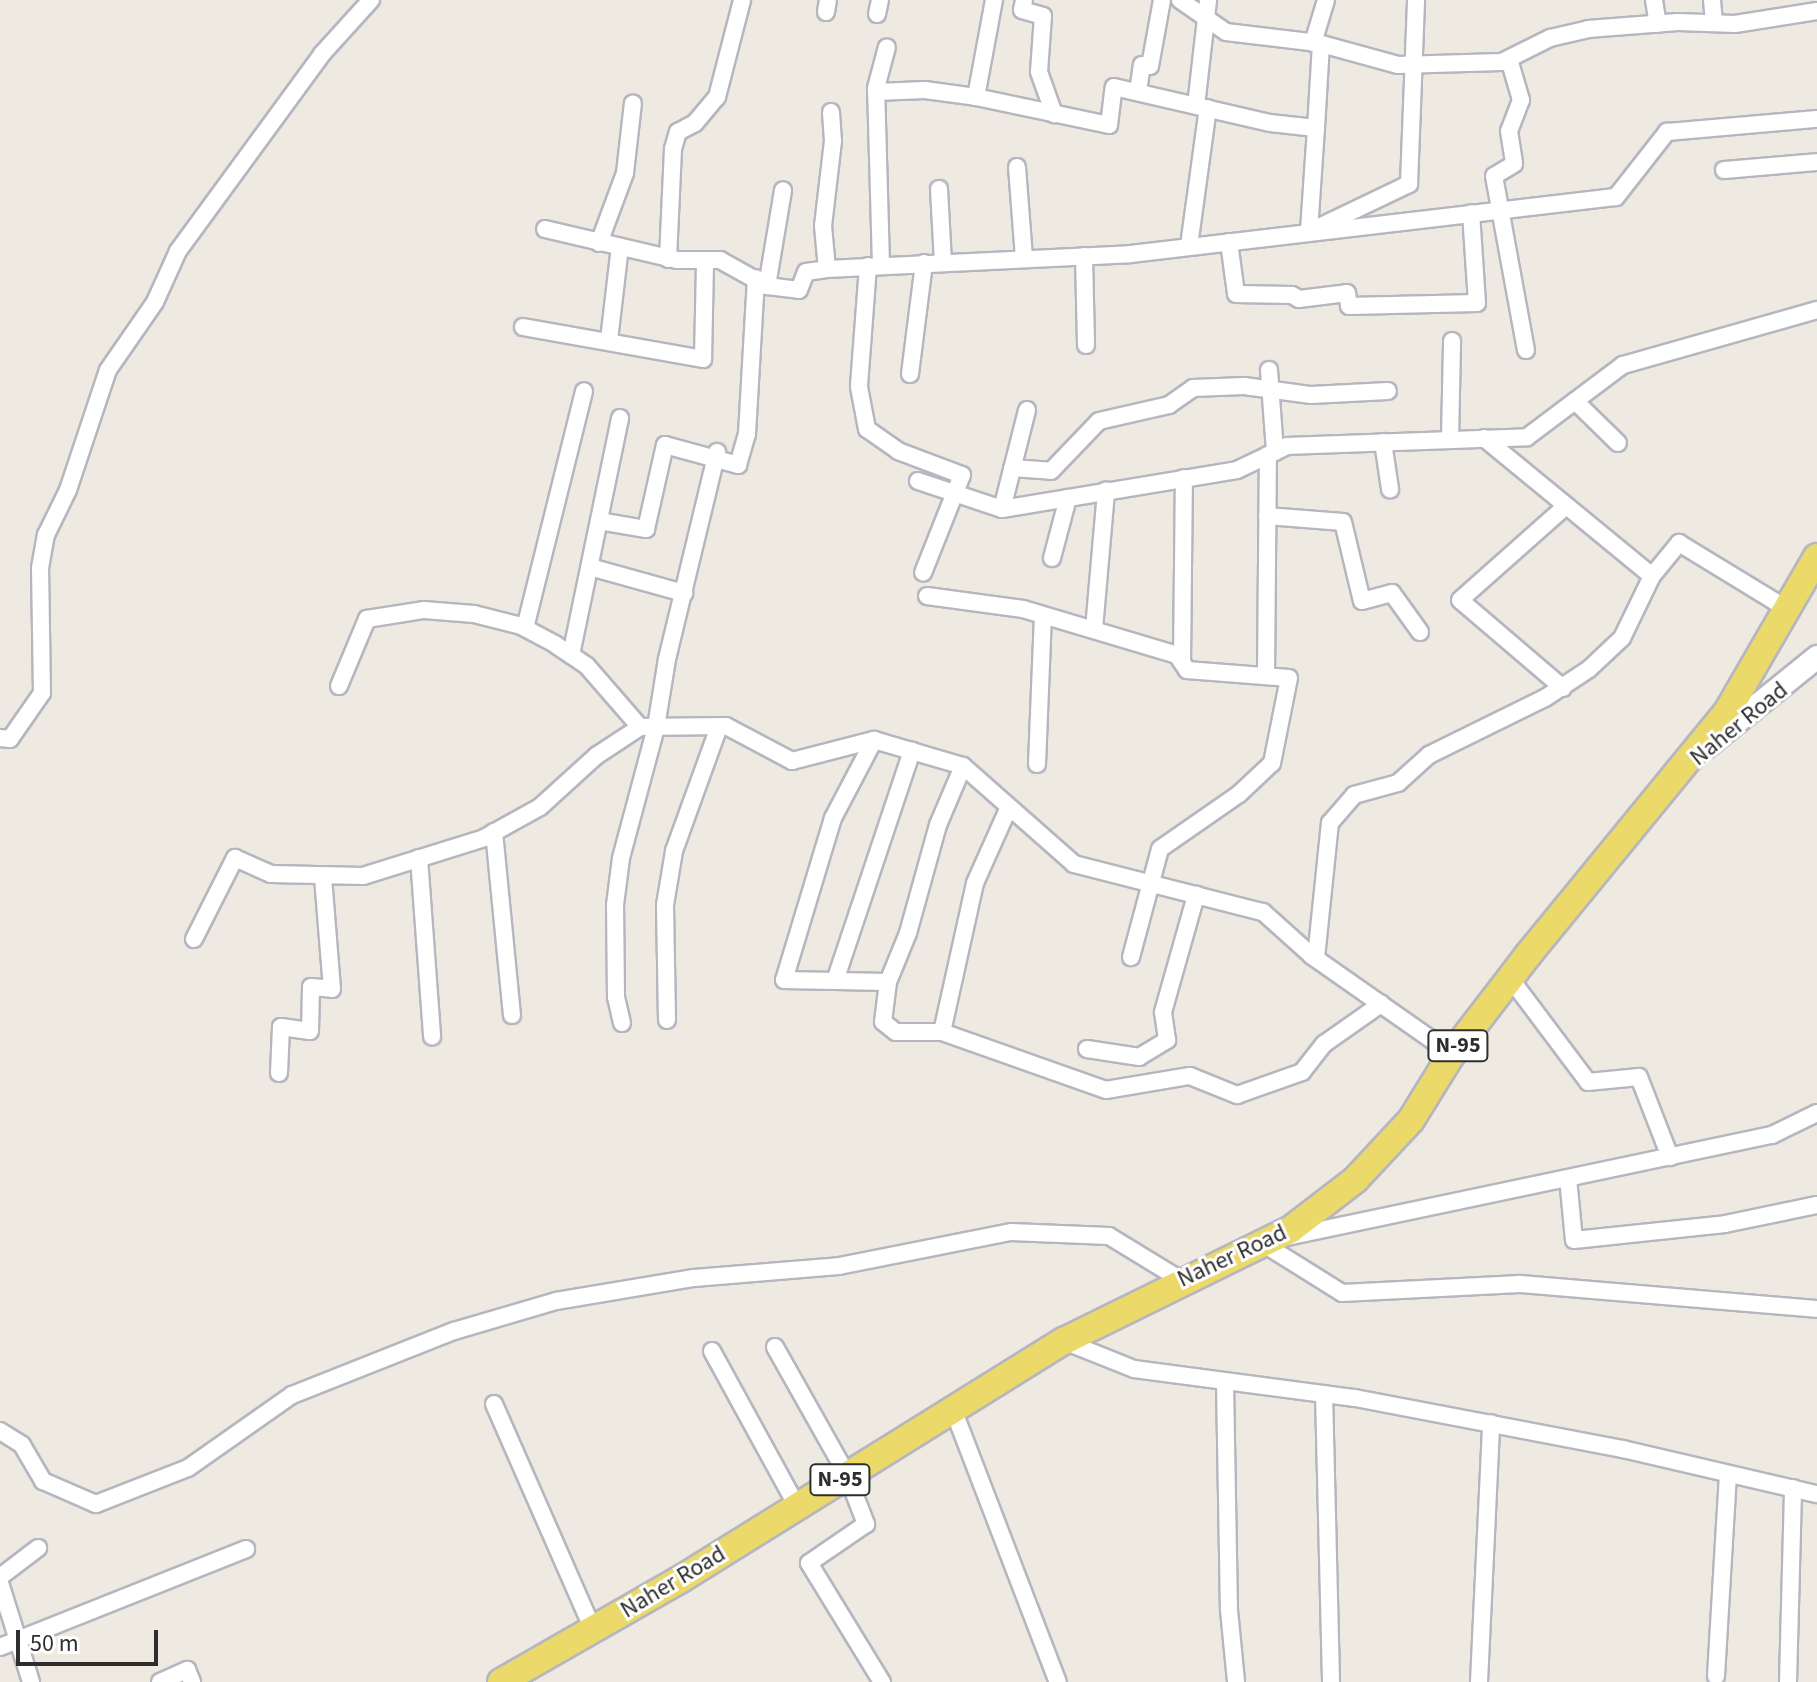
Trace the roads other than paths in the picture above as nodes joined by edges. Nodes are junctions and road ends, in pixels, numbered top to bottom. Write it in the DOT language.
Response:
graph roads {
  1 [pos="371,0"];
  2 [pos="742,0"];
  3 [pos="994,0"];
  4 [pos="1024,0"];
  5 [pos="1162,0"];
  6 [pos="1180,0"];
  7 [pos="1326,0"];
  8 [pos="1416,0"];
  9 [pos="1654,0"];
  10 [pos="1712,0"];
  11 [pos="1206,8"];
  12 [pos="1817,11"];
  13 [pos="1714,23"];
  14 [pos="1658,24"];
  15 [pos="1317,44"];
  16 [pos="887,47"];
  17 [pos="1509,59"];
  18 [pos="1411,64"];
  19 [pos="876,92"];
  20 [pos="1138,92"];
  21 [pos="976,97"];
  22 [pos="633,103"];
  23 [pos="1202,107"];
  24 [pos="831,112"];
  25 [pos="1054,114"];
  26 [pos="1817,119"];
  27 [pos="1316,128"];
  28 [pos="1817,162"];
  29 [pos="1017,167"];
  30 [pos="1724,170"];
  31 [pos="939,189"];
  32 [pos="783,190"];
  33 [pos="1499,210"];
  34 [pos="1471,213"];
  35 [pos="545,229"];
  36 [pos="1309,232"];
  37 [pos="1229,242"];
  38 [pos="599,243"];
  39 [pos="1189,246"];
  40 [pos="620,247"];
  41 [pos="1084,256"];
  42 [pos="1024,258"];
  43 [pos="668,259"];
  44 [pos="705,260"];
  45 [pos="943,262"];
  46 [pos="924,263"];
  47 [pos="875,265"];
  48 [pos="827,269"];
  49 [pos="762,282"];
  50 [pos="1817,310"];
  51 [pos="523,327"];
  52 [pos="609,340"];
  53 [pos="1452,341"];
  54 [pos="1086,345"];
  55 [pos="1526,350"];
  56 [pos="1269,370"];
  57 [pos="910,374"];
  58 [pos="1269,390"];
  59 [pos="584,391"];
  60 [pos="1388,391"];
  61 [pos="1575,401"];
  62 [pos="1027,410"];
  63 [pos="620,418"];
  64 [pos="1484,438"];
  65 [pos="1450,440"];
  66 [pos="1383,442"];
  67 [pos="1618,443"];
  68 [pos="1271,453"];
  69 [pos="716,455"];
  70 [pos="1012,468"];
  71 [pos="1184,478"];
  72 [pos="918,481"];
  73 [pos="1390,489"];
  74 [pos="1106,491"];
  75 [pos="955,493"];
  76 [pos="1068,498"];
  77 [pos="1566,506"];
  78 [pos="1002,509"];
  79 [pos="1267,516"];
  80 [pos="599,521"];
  81 [pos="1817,557"];
  82 [pos="1052,558"];
  83 [pos="590,567"];
  84 [pos="923,573"];
  85 [pos="1652,576"];
  86 [pos="684,593"];
  87 [pos="927,596"];
  88 [pos="1787,609"];
  89 [pos="1043,616"];
  90 [pos="525,628"];
  91 [pos="1094,629"];
  92 [pos="1420,632"];
  93 [pos="571,655"];
  94 [pos="1817,657"];
  95 [pos="1182,662"];
  96 [pos="1266,676"];
  97 [pos="339,686"];
  98 [pos="1563,688"];
  99 [pos="648,727"];
  100 [pos="719,727"];
  101 [pos="0,738"];
  102 [pos="874,740"];
  103 [pos="912,751"];
  104 [pos="1693,758"];
  105 [pos="1037,764"];
  106 [pos="963,766"];
  107 [pos="1009,807"];
  108 [pos="494,832"];
  109 [pos="419,858"];
  110 [pos="323,877"];
  111 [pos="1150,884"];
  112 [pos="1196,895"];
  113 [pos="194,939"];
  114 [pos="1131,957"];
  115 [pos="1316,958"];
  116 [pos="1510,978"];
  117 [pos="835,981"];
  118 [pos="888,982"];
  119 [pos="1381,1004"];
  120 [pos="512,1015"];
  121 [pos="667,1020"];
  122 [pos="622,1023"];
  123 [pos="942,1032"];
  124 [pos="432,1037"];
  125 [pos="1087,1049"];
  126 [pos="1452,1054"];
  127 [pos="279,1073"];
  128 [pos="1817,1113"];
  129 [pos="1670,1157"];
  130 [pos="1568,1178"];
  131 [pos="1817,1205"];
  132 [pos="1262,1243"];
  133 [pos="1181,1280"];
  134 [pos="1817,1309"];
  135 [pos="1064,1341"];
  136 [pos="775,1347"];
  137 [pos="712,1351"];
  138 [pos="1225,1383"];
  139 [pos="1324,1394"];
  140 [pos="494,1404"];
  141 [pos="953,1409"];
  142 [pos="1491,1423"];
  143 [pos="0,1431"];
  144 [pos="1728,1474"];
  145 [pos="847,1475"];
  146 [pos="1793,1488"];
  147 [pos="1817,1494"];
  148 [pos="797,1506"];
  149 [pos="38,1548"];
  150 [pos="246,1549"];
  151 [pos="0,1580"];
  152 [pos="593,1629"];
  153 [pos="15,1638"];
  154 [pos="0,1647"];
  155 [pos="1716,1676"];
  156 [pos="31,1682"];
  157 [pos="160,1682"];
  158 [pos="192,1682"];
  159 [pos="501,1682"];
  160 [pos="882,1682"];
  161 [pos="1058,1682"];
  162 [pos="1236,1682"];
  163 [pos="1331,1682"];
  164 [pos="1479,1682"];
  165 [pos="1788,1682"];
  1 -- 101 [label="street"];
  2 -- 43 [label="street"];
  3 -- 21 [label="street"];
  4 -- 25 [label="street"];
  5 -- 20 [label="street"];
  6 -- 11 [label="street"];
  7 -- 15 [label="street"];
  8 -- 18 [label="street"];
  9 -- 14 [label="street"];
  10 -- 13 [label="street"];
  11 -- 15 [label="street"];
  11 -- 23 [label="street"];
  12 -- 13 [label="street"];
  13 -- 14 [label="street"];
  14 -- 17 [label="street"];
  15 -- 18 [label="street"];
  15 -- 27 [label="street"];
  16 -- 19 [label="street"];
  17 -- 18 [label="street"];
  17 -- 33 [label="street"];
  18 -- 36 [label="street"];
  19 -- 21 [label="street"];
  19 -- 47 [label="street"];
  20 -- 23 [label="street"];
  20 -- 25 [label="street"];
  21 -- 25 [label="street"];
  22 -- 38 [label="street"];
  23 -- 27 [label="street"];
  23 -- 39 [label="street"];
  24 -- 48 [label="street"];
  26 -- 33 [label="street"];
  27 -- 36 [label="street"];
  28 -- 30 [label="street"];
  29 -- 42 [label="street"];
  31 -- 45 [label="street"];
  32 -- 49 [label="street"];
  33 -- 34 [label="street"];
  33 -- 55 [label="street"];
  34 -- 36 [label="street"];
  34 -- 37 [label="street"];
  35 -- 38 [label="street"];
  36 -- 37 [label="street"];
  37 -- 39 [label="street"];
  38 -- 40 [label="street"];
  39 -- 41 [label="street"];
  40 -- 43 [label="street"];
  40 -- 52 [label="street"];
  41 -- 42 [label="street"];
  41 -- 54 [label="street"];
  42 -- 45 [label="street"];
  43 -- 44 [label="street"];
  44 -- 49 [label="street"];
  44 -- 52 [label="street"];
  45 -- 46 [label="street"];
  46 -- 47 [label="street"];
  46 -- 57 [label="street"];
  47 -- 48 [label="street"];
  47 -- 75 [label="street"];
  48 -- 49 [label="street"];
  49 -- 69 [label="street"];
  50 -- 61 [label="street"];
  51 -- 52 [label="street"];
  53 -- 65 [label="street"];
  56 -- 58 [label="street"];
  58 -- 60 [label="street"];
  58 -- 68 [label="street"];
  58 -- 70 [label="street"];
  59 -- 90 [label="street"];
  61 -- 64 [label="street"];
  61 -- 67 [label="street"];
  62 -- 70 [label="street"];
  63 -- 80 [label="street"];
  64 -- 65 [label="street"];
  64 -- 77 [label="street"];
  65 -- 66 [label="street"];
  66 -- 68 [label="street"];
  66 -- 73 [label="street"];
  68 -- 71 [label="street"];
  68 -- 79 [label="street"];
  69 -- 80 [label="street"];
  69 -- 86 [label="street"];
  70 -- 78 [label="street"];
  71 -- 74 [label="street"];
  71 -- 95 [label="street"];
  72 -- 75 [label="street"];
  74 -- 76 [label="street"];
  74 -- 91 [label="street"];
  75 -- 78 [label="street"];
  75 -- 84 [label="street"];
  76 -- 78 [label="street"];
  76 -- 82 [label="street"];
  77 -- 85 [label="street"];
  77 -- 98 [label="street"];
  79 -- 92 [label="street"];
  79 -- 96 [label="street"];
  80 -- 83 [label="street"];
  81 -- 88 [label="main road"];
  83 -- 86 [label="street"];
  83 -- 93 [label="street"];
  85 -- 88 [label="street"];
  85 -- 98 [label="street"];
  86 -- 99 [label="street"];
  87 -- 89 [label="street"];
  88 -- 104 [label="main road"];
  89 -- 91 [label="street"];
  89 -- 105 [label="street"];
  90 -- 93 [label="street"];
  90 -- 97 [label="street"];
  91 -- 95 [label="street"];
  93 -- 99 [label="street"];
  94 -- 104 [label="main road, Naher Road / N-95"];
  95 -- 96 [label="street"];
  96 -- 111 [label="street"];
  98 -- 115 [label="street"];
  99 -- 100 [label="street"];
  99 -- 108 [label="street"];
  99 -- 122 [label="street"];
  100 -- 102 [label="street"];
  100 -- 121 [label="street"];
  102 -- 103 [label="street"];
  102 -- 117 [label="street"];
  103 -- 106 [label="street"];
  103 -- 117 [label="street"];
  104 -- 116 [label="main road, Naher Road / N-95"];
  106 -- 107 [label="street"];
  106 -- 118 [label="street"];
  107 -- 111 [label="street"];
  107 -- 123 [label="street"];
  108 -- 109 [label="street"];
  108 -- 120 [label="street"];
  109 -- 110 [label="street"];
  109 -- 124 [label="street"];
  110 -- 113 [label="street"];
  110 -- 127 [label="street"];
  111 -- 112 [label="street"];
  111 -- 114 [label="street"];
  112 -- 115 [label="street"];
  112 -- 125 [label="street"];
  115 -- 119 [label="street"];
  116 -- 126 [label="main road, Naher Road / N-95"];
  116 -- 129 [label="street"];
  117 -- 118 [label="street"];
  118 -- 123 [label="street"];
  119 -- 123 [label="street"];
  119 -- 126 [label="street"];
  126 -- 132 [label="main road, Naher Road / N-95"];
  128 -- 129 [label="street"];
  129 -- 130 [label="street"];
  130 -- 131 [label="street"];
  130 -- 132 [label="street"];
  132 -- 133 [label="main road, Naher Road / N-95"];
  132 -- 134 [label="street"];
  133 -- 135 [label="main road, Naher Road / N-95"];
  133 -- 143 [label="street"];
  135 -- 138 [label="street"];
  135 -- 141 [label="main road, Naher Road / N-95"];
  136 -- 145 [label="street"];
  137 -- 148 [label="street"];
  138 -- 139 [label="street"];
  138 -- 162 [label="street"];
  139 -- 142 [label="street"];
  139 -- 163 [label="street"];
  140 -- 152 [label="street"];
  141 -- 145 [label="main road, Naher Road / N-95"];
  141 -- 161 [label="street"];
  142 -- 144 [label="street"];
  142 -- 164 [label="street"];
  144 -- 146 [label="street"];
  144 -- 155 [label="street"];
  145 -- 148 [label="main road, Naher Road / N-95"];
  145 -- 160 [label="street"];
  146 -- 147 [label="street"];
  146 -- 165 [label="street"];
  148 -- 152 [label="main road, Naher Road / N-95"];
  149 -- 151 [label="street"];
  150 -- 153 [label="street"];
  151 -- 153 [label="street"];
  152 -- 159 [label="main road, Naher Road / N-95"];
  153 -- 154 [label="street"];
  153 -- 156 [label="street"];
  157 -- 158 [label="street"];
}
